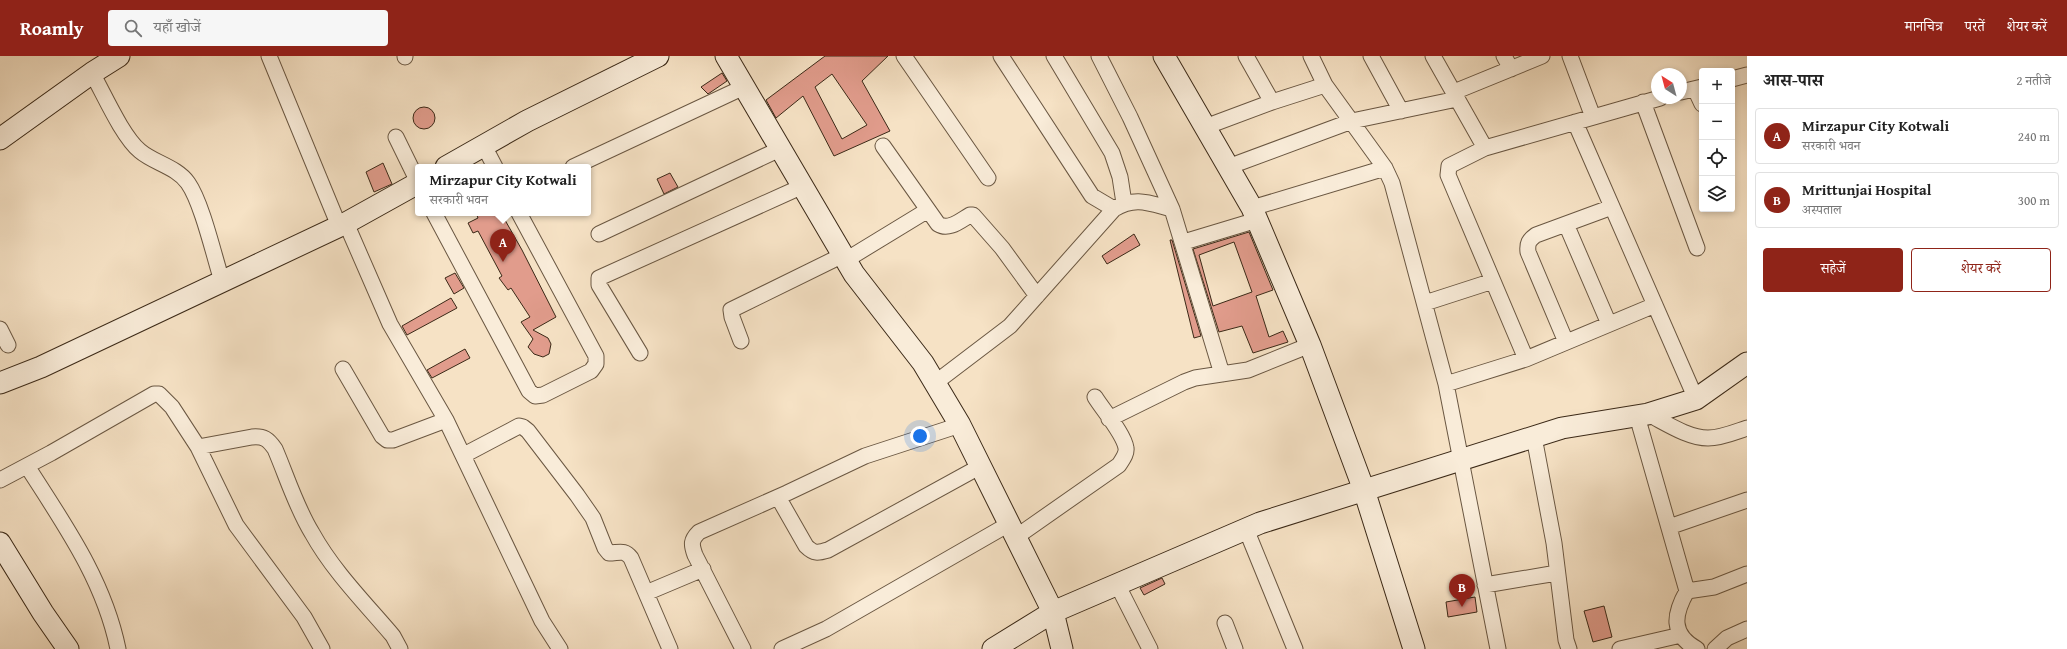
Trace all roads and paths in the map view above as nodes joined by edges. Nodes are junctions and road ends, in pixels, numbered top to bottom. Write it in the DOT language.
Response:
graph roads {
  1 [pos="119,56"];
  2 [pos="269,56"];
  3 [pos="658,56"];
  4 [pos="726,56"];
  5 [pos="904,56"];
  6 [pos="1001,56"];
  7 [pos="1054,56"];
  8 [pos="1099,56"];
  9 [pos="1164,56"];
  10 [pos="1246,56"];
  11 [pos="1311,56"];
  12 [pos="1371,56"];
  13 [pos="1434,56"];
  14 [pos="1542,56"];
  15 [pos="1570,56"];
  16 [pos="1507,62"];
  17 [pos="92,73"];
  18 [pos="1747,75"];
  19 [pos="1735,78"];
  20 [pos="1325,85"];
  21 [pos="744,87"];
  22 [pos="1693,89"];
  23 [pos="1455,95"];
  24 [pos="1699,99"];
  25 [pos="1651,100"];
  26 [pos="1272,102"];
  27 [pos="1643,102"];
  28 [pos="1400,111"];
  29 [pos="1593,117"];
  30 [pos="1352,121"];
  31 [pos="1575,122"];
  32 [pos="1205,127"];
  33 [pos="396,137"];
  34 [pos="0,139"];
  35 [pos="484,146"];
  36 [pos="884,146"];
  37 [pos="1485,148"];
  38 [pos="780,149"];
  39 [pos="451,164"];
  40 [pos="493,164"];
  41 [pos="579,164"];
  42 [pos="1228,167"];
  43 [pos="1385,168"];
  44 [pos="415,176"];
  45 [pos="988,178"];
  46 [pos="415,184"];
  47 [pos="802,186"];
  48 [pos="1119,206"];
  49 [pos="1612,207"];
  50 [pos="1172,209"];
  51 [pos="928,210"];
  52 [pos="1255,214"];
  53 [pos="436,216"];
  54 [pos="521,216"];
  55 [pos="343,224"];
  56 [pos="1566,224"];
  57 [pos="599,234"];
  58 [pos="1184,242"];
  59 [pos="1697,248"];
  60 [pos="845,258"];
  61 [pos="222,281"];
  62 [pos="1493,281"];
  63 [pos="1037,296"];
  64 [pos="1425,303"];
  65 [pos="1655,305"];
  66 [pos="1609,324"];
  67 [pos="0,329"];
  68 [pos="741,341"];
  69 [pos="1566,342"];
  70 [pos="8,344"];
  71 [pos="1310,344"];
  72 [pos="640,353"];
  73 [pos="1526,360"];
  74 [pos="1747,363"];
  75 [pos="343,369"];
  76 [pos="1222,374"];
  77 [pos="0,383"];
  78 [pos="935,383"];
  79 [pos="1446,384"];
  80 [pos="1095,397"];
  81 [pos="1696,399"];
  82 [pos="1643,415"];
  83 [pos="1109,419"];
  84 [pos="446,420"];
  85 [pos="960,425"];
  86 [pos="1747,428"];
  87 [pos="1534,437"];
  88 [pos="198,447"];
  89 [pos="464,455"];
  90 [pos="1460,460"];
  91 [pos="27,466"];
  92 [pos="981,466"];
  93 [pos="0,480"];
  94 [pos="1364,490"];
  95 [pos="778,497"];
  96 [pos="1747,500"];
  97 [pos="1669,527"];
  98 [pos="1246,529"];
  99 [pos="1013,531"];
  100 [pos="0,543"];
  101 [pos="703,569"];
  102 [pos="1558,573"];
  103 [pos="1747,574"];
  104 [pos="1117,584"];
  105 [pos="1485,586"];
  106 [pos="1687,591"];
  107 [pos="646,593"];
  108 [pos="1053,612"];
  109 [pos="1225,623"];
  110 [pos="1747,629"];
  111 [pos="1681,635"];
  112 [pos="805,644"];
  113 [pos="68,649"];
  114 [pos="118,649"];
  115 [pos="322,649"];
  116 [pos="400,649"];
  117 [pos="560,649"];
  118 [pos="670,649"];
  119 [pos="743,649"];
  120 [pos="782,649"];
  121 [pos="993,649"];
  122 [pos="1062,649"];
  123 [pos="1150,649"];
  124 [pos="1236,649"];
  125 [pos="1295,649"];
  126 [pos="1414,649"];
  127 [pos="1498,649"];
  128 [pos="1569,649"];
  129 [pos="1620,649"];
  130 [pos="1697,649"];
  131 [pos="1716,649"];
  1 -- 17 [label="street"];
  2 -- 55 [label="street"];
  3 -- 35 [label="street"];
  4 -- 21 [label="street"];
  5 -- 45 [label="street"];
  6 -- 48 [label="street"];
  7 -- 48 [label="street"];
  8 -- 50 [label="street"];
  9 -- 32 [label="street"];
  10 -- 26 [label="street"];
  11 -- 20 [label="street"];
  12 -- 28 [label="street"];
  13 -- 23 [label="street"];
  14 -- 16 [label="street"];
  15 -- 29 [label="street"];
  16 -- 23 [label="street"];
  17 -- 34 [label="street"];
  17 -- 61 [label="street"];
  18 -- 19 [label="street"];
  20 -- 26 [label="street"];
  20 -- 30 [label="street"];
  21 -- 38 [label="street"];
  21 -- 41 [label="street"];
  22 -- 24 [label="street"];
  23 -- 28 [label="street"];
  23 -- 37 [label="street"];
  25 -- 27 [label="street"];
  26 -- 32 [label="street"];
  27 -- 29 [label="street"];
  27 -- 59 [label="street"];
  28 -- 30 [label="street"];
  29 -- 31 [label="street"];
  30 -- 42 [label="street"];
  30 -- 43 [label="street"];
  31 -- 37 [label="street"];
  31 -- 49 [label="street"];
  32 -- 42 [label="street"];
  33 -- 44 [label="street"];
  35 -- 39 [label="street"];
  35 -- 40 [label="street"];
  36 -- 51 [label="street"];
  37 -- 62 [label="street"];
  38 -- 47 [label="street"];
  38 -- 57 [label="street"];
  42 -- 52 [label="street"];
  43 -- 52 [label="street"];
  43 -- 64 [label="street"];
  46 -- 55 [label="street"];
  47 -- 60 [label="street"];
  47 -- 72 [label="street"];
  48 -- 50 [label="street"];
  48 -- 63 [label="street"];
  49 -- 56 [label="street"];
  49 -- 65 [label="street"];
  50 -- 58 [label="street"];
  51 -- 60 [label="street"];
  51 -- 63 [label="street"];
  52 -- 58 [label="street"];
  52 -- 71 [label="street"];
  53 -- 54 [label="street"];
  55 -- 61 [label="street"];
  55 -- 84 [label="street"];
  56 -- 66 [label="street"];
  56 -- 69 [label="street"];
  58 -- 76 [label="street"];
  60 -- 68 [label="street"];
  60 -- 78 [label="street"];
  61 -- 77 [label="street"];
  62 -- 64 [label="street"];
  62 -- 73 [label="street"];
  63 -- 78 [label="street"];
  64 -- 79 [label="street"];
  65 -- 66 [label="street"];
  65 -- 81 [label="street"];
  66 -- 69 [label="street"];
  67 -- 70 [label="street"];
  69 -- 73 [label="street"];
  71 -- 76 [label="street"];
  71 -- 94 [label="street"];
  73 -- 79 [label="street"];
  74 -- 81 [label="street"];
  75 -- 84 [label="street"];
  76 -- 83 [label="street"];
  78 -- 85 [label="street"];
  79 -- 90 [label="street"];
  80 -- 83 [label="street"];
  81 -- 82 [label="street"];
  82 -- 86 [label="street"];
  82 -- 87 [label="street"];
  82 -- 97 [label="street"];
  83 -- 99 [label="street"];
  84 -- 89 [label="street"];
  85 -- 92 [label="street"];
  85 -- 95 [label="street"];
  87 -- 90 [label="street"];
  87 -- 102 [label="street"];
  88 -- 91 [label="street"];
  88 -- 115 [label="street"];
  88 -- 116 [label="street"];
  89 -- 107 [label="street"];
  89 -- 117 [label="street"];
  90 -- 94 [label="street"];
  90 -- 105 [label="street"];
  91 -- 93 [label="street"];
  91 -- 114 [label="street"];
  92 -- 95 [label="street"];
  92 -- 99 [label="street"];
  94 -- 98 [label="street"];
  94 -- 126 [label="street"];
  95 -- 101 [label="street"];
  96 -- 97 [label="street"];
  97 -- 106 [label="street"];
  98 -- 104 [label="street"];
  98 -- 125 [label="street"];
  99 -- 108 [label="street"];
  99 -- 112 [label="street"];
  100 -- 113 [label="street"];
  101 -- 107 [label="street"];
  101 -- 119 [label="street"];
  102 -- 105 [label="street"];
  102 -- 128 [label="street"];
  103 -- 106 [label="street"];
  104 -- 108 [label="street"];
  104 -- 123 [label="street"];
  105 -- 127 [label="street"];
  106 -- 111 [label="street"];
  107 -- 118 [label="street"];
  108 -- 121 [label="street"];
  108 -- 122 [label="street"];
  109 -- 124 [label="street"];
  110 -- 131 [label="street"];
  111 -- 129 [label="street"];
  111 -- 130 [label="street"];
  112 -- 120 [label="street"];
}
